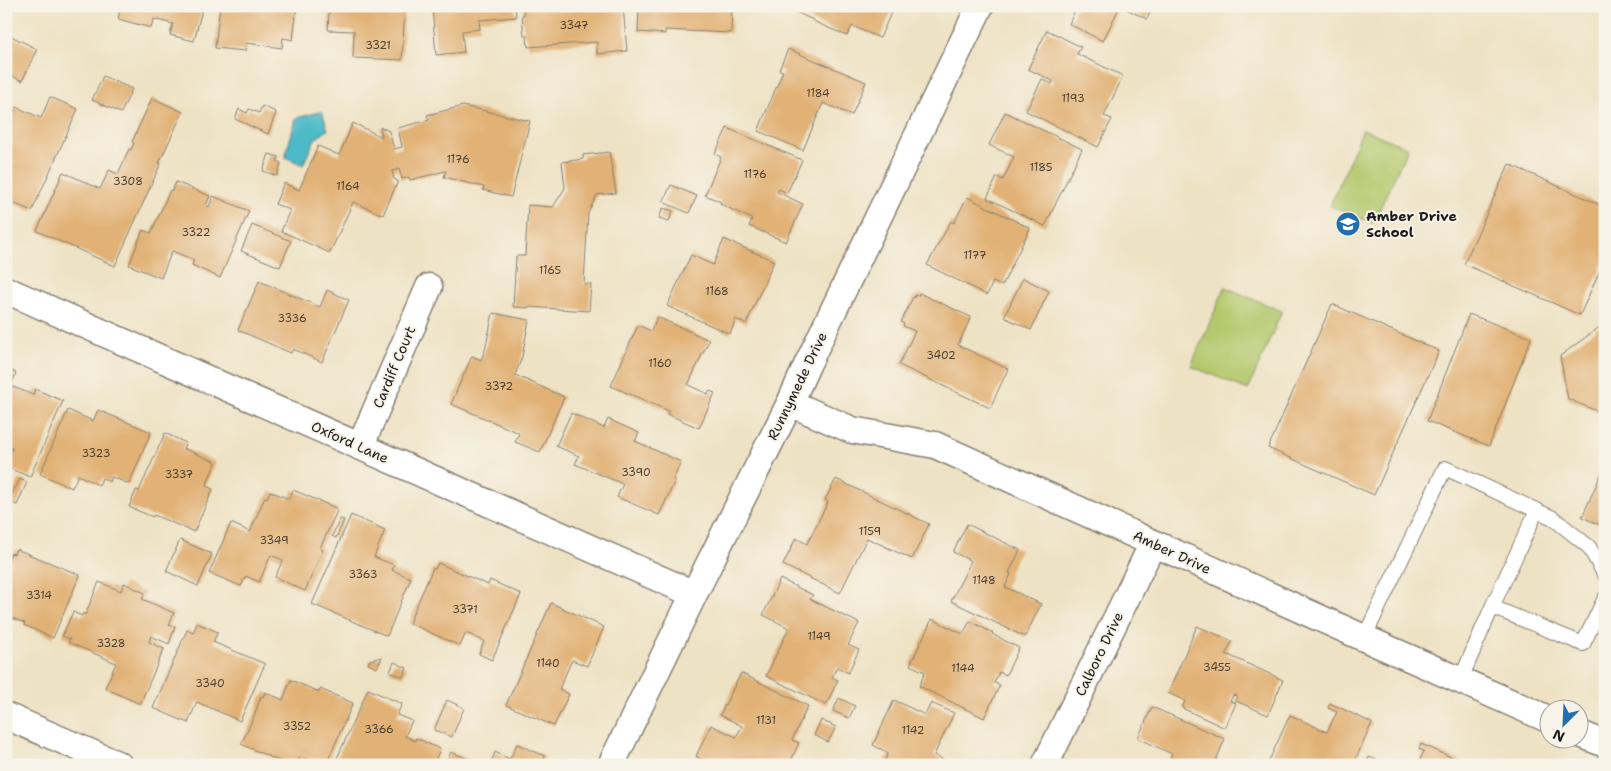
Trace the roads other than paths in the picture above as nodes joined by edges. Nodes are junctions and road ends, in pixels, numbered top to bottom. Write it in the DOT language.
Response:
graph roads {
  1 [pos="980,6"];
  2 [pos="429,287"];
  3 [pos="6,290"];
  4 [pos="790,403"];
  5 [pos="360,447"];
  6 [pos="1537,510"];
  7 [pos="1153,543"];
  8 [pos="1605,575"];
  9 [pos="694,594"];
  10 [pos="1605,598"];
  11 [pos="1492,607"];
  12 [pos="1364,638"];
  13 [pos="1460,681"];
  14 [pos="1538,715"];
  15 [pos="6,716"];
  16 [pos="1588,737"];
  17 [pos="1605,744"];
  18 [pos="119,765"];
  19 [pos="611,765"];
  20 [pos="1045,765"];
  1 -- 4 [label="street, Runnymede Drive"];
  2 -- 5 [label="street, Cardiff Court"];
  3 -- 5 [label="street, Oxford Lane"];
  4 -- 7 [label="street, Amber Drive"];
  4 -- 9 [label="street, Runnymede Drive"];
  5 -- 9 [label="street, Oxford Lane"];
  6 -- 8 [label="lane"];
  6 -- 11 [label="lane"];
  6 -- 12 [label="lane"];
  7 -- 12 [label="street, Amber Drive"];
  7 -- 20 [label="street, Calboro Drive"];
  9 -- 19 [label="street, Runnymede Drive"];
  10 -- 11 [label="lane"];
  11 -- 13 [label="lane"];
  12 -- 13 [label="street, Amber Drive"];
  13 -- 14 [label="street, Amber Drive"];
  15 -- 18 [label="street"];
  16 -- 17 [label="street"];
}
